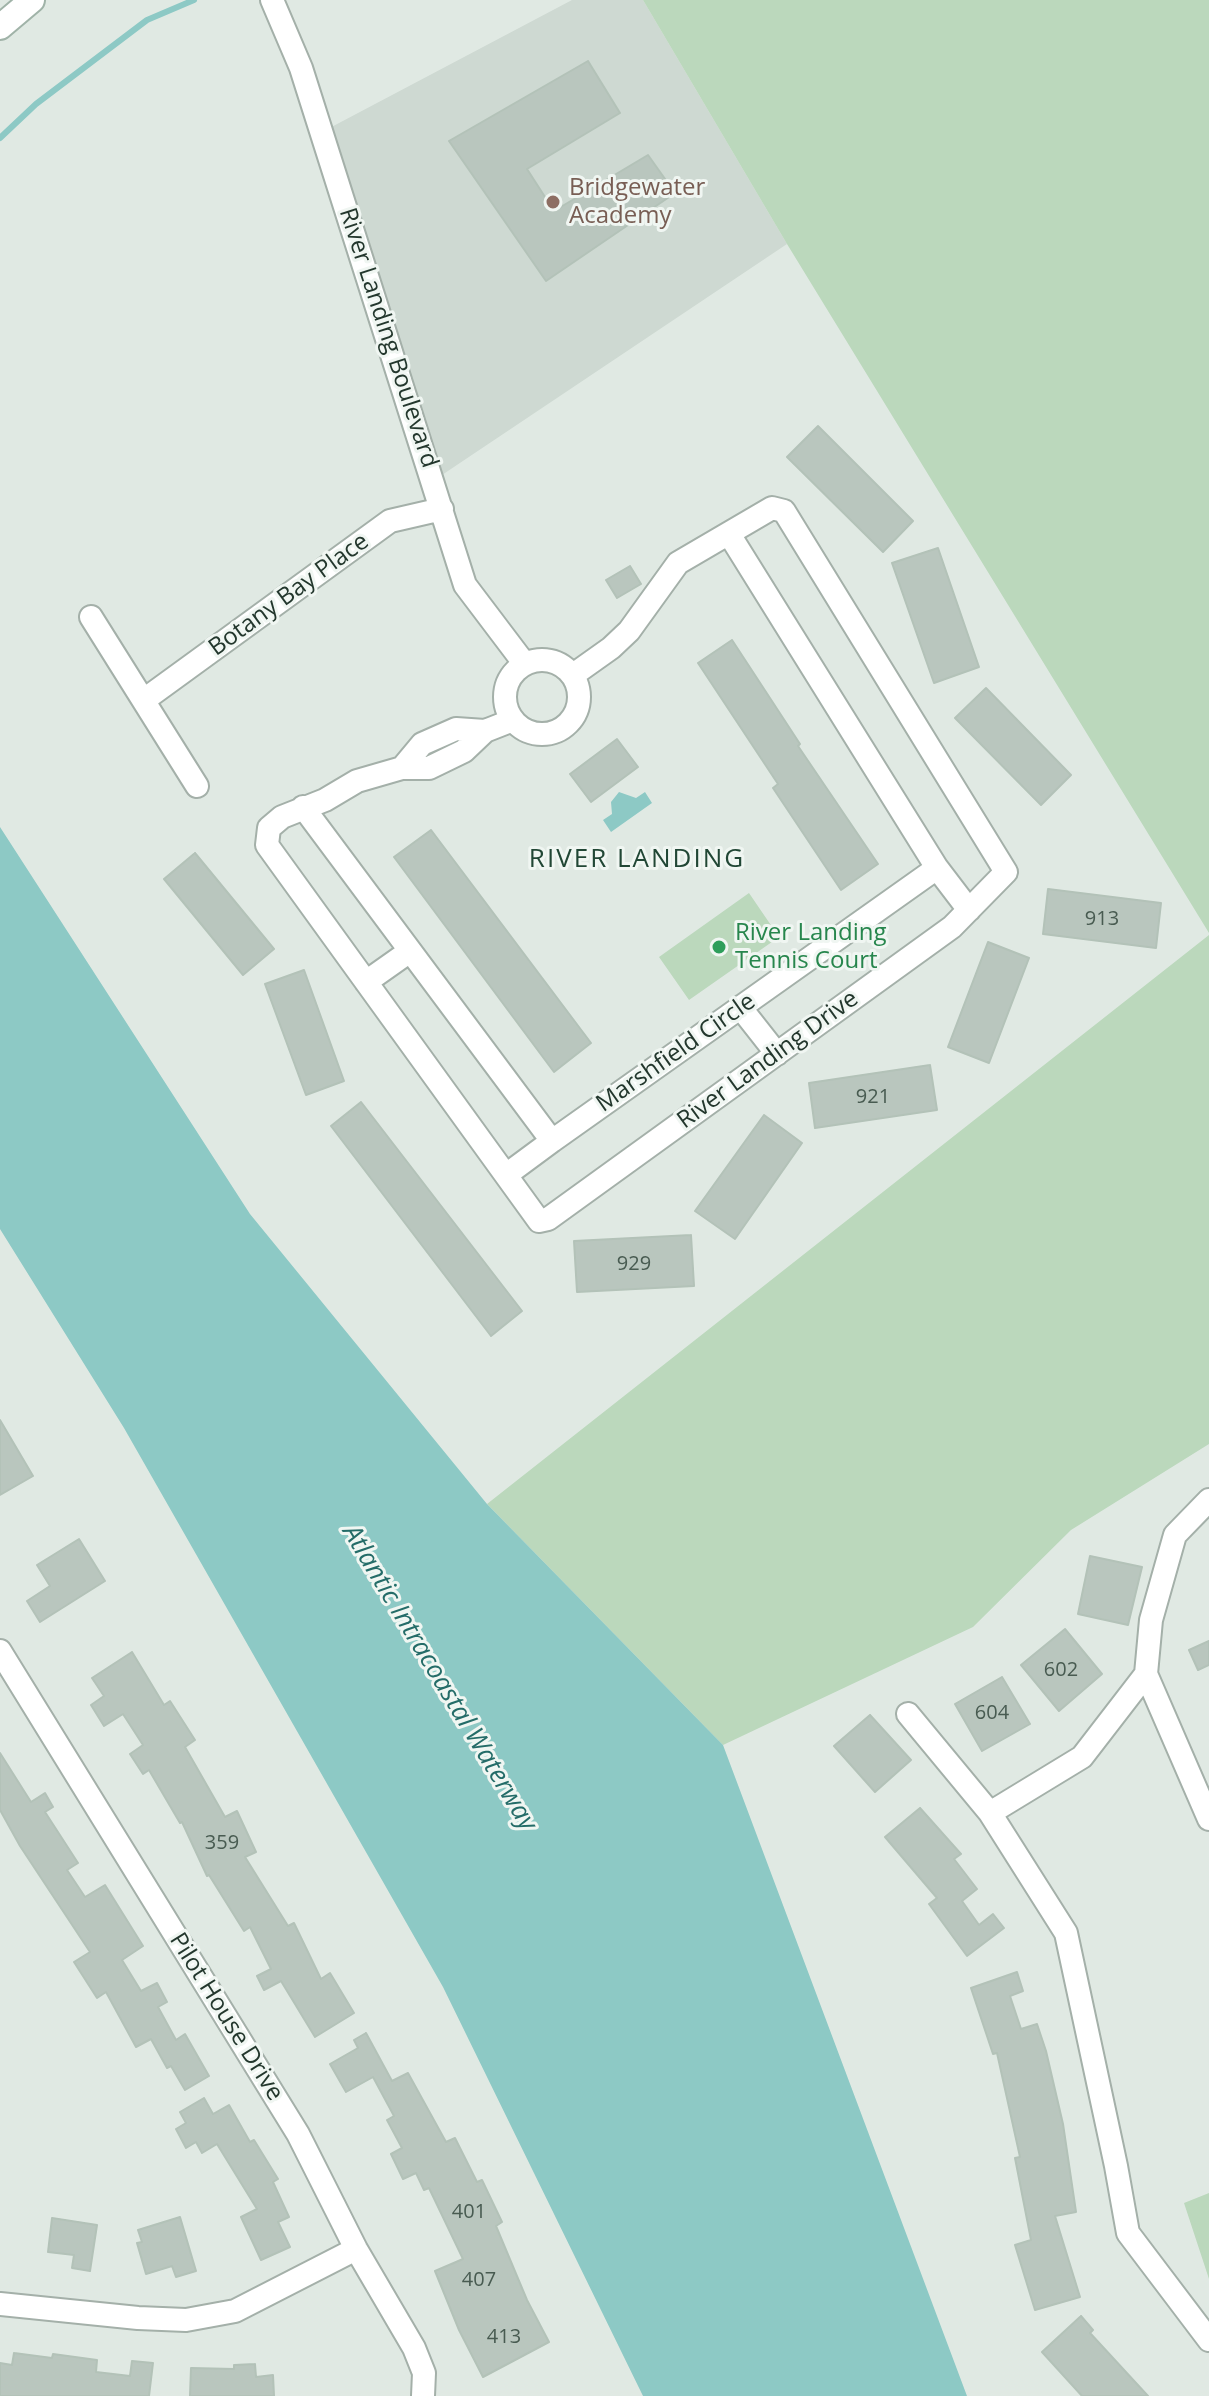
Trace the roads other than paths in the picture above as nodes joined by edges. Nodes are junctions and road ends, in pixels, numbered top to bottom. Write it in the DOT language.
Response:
graph roads {
  1 [pos="32,0"];
  2 [pos="272,0"];
  3 [pos="0,27"];
  4 [pos="442,509"];
  5 [pos="729,534"];
  6 [pos="91,617"];
  7 [pos="524,663"];
  8 [pos="573,675"];
  9 [pos="144,700"];
  10 [pos="513,720"];
  11 [pos="197,786"];
  12 [pos="303,807"];
  13 [pos="937,868"];
  14 [pos="969,910"];
  15 [pos="410,951"];
  16 [pos="366,982"];
  17 [pos="740,1007"];
  18 [pos="777,1054"];
  19 [pos="552,1141"];
  20 [pos="506,1175"];
  21 [pos="1209,1500"];
  22 [pos="0,1651"];
  23 [pos="1146,1674"];
  24 [pos="908,1714"];
  25 [pos="990,1813"];
  26 [pos="1209,1819"];
  27 [pos="356,2249"];
  28 [pos="0,2304"];
  29 [pos="1209,2340"];
  30 [pos="423,2396"];
  1 -- 3 [label="street"];
  2 -- 4 [label="street, River Landing Boulevard"];
  4 -- 7 [label="street, River Landing Boulevard"];
  4 -- 9 [label="street, Botany Bay Place"];
  5 -- 8 [label="street, River Landing Drive"];
  5 -- 13 [label="street"];
  5 -- 14 [label="street, River Landing Drive"];
  6 -- 9 [label="street"];
  7 -- 8 [label="street"];
  7 -- 10 [label="street"];
  8 -- 10 [label="street"];
  9 -- 11 [label="street"];
  10 -- 12 [label="street, River Landing Drive"];
  12 -- 15 [label="street"];
  12 -- 16 [label="street, River Landing Drive"];
  13 -- 14 [label="street"];
  13 -- 17 [label="street, Marshfield Circle"];
  14 -- 18 [label="street, River Landing Drive"];
  15 -- 16 [label="street"];
  15 -- 19 [label="street"];
  16 -- 20 [label="street, River Landing Drive"];
  17 -- 18 [label="street"];
  17 -- 19 [label="street, Marshfield Circle"];
  18 -- 20 [label="street, River Landing Drive"];
  19 -- 20 [label="street, Marshfield Circle"];
  21 -- 23 [label="street"];
  22 -- 27 [label="street, Pilot House Drive"];
  23 -- 25 [label="street"];
  23 -- 26 [label="street"];
  24 -- 25 [label="street"];
  25 -- 29 [label="street"];
  27 -- 28 [label="street"];
  27 -- 30 [label="street, Pilot House Drive"];
}
